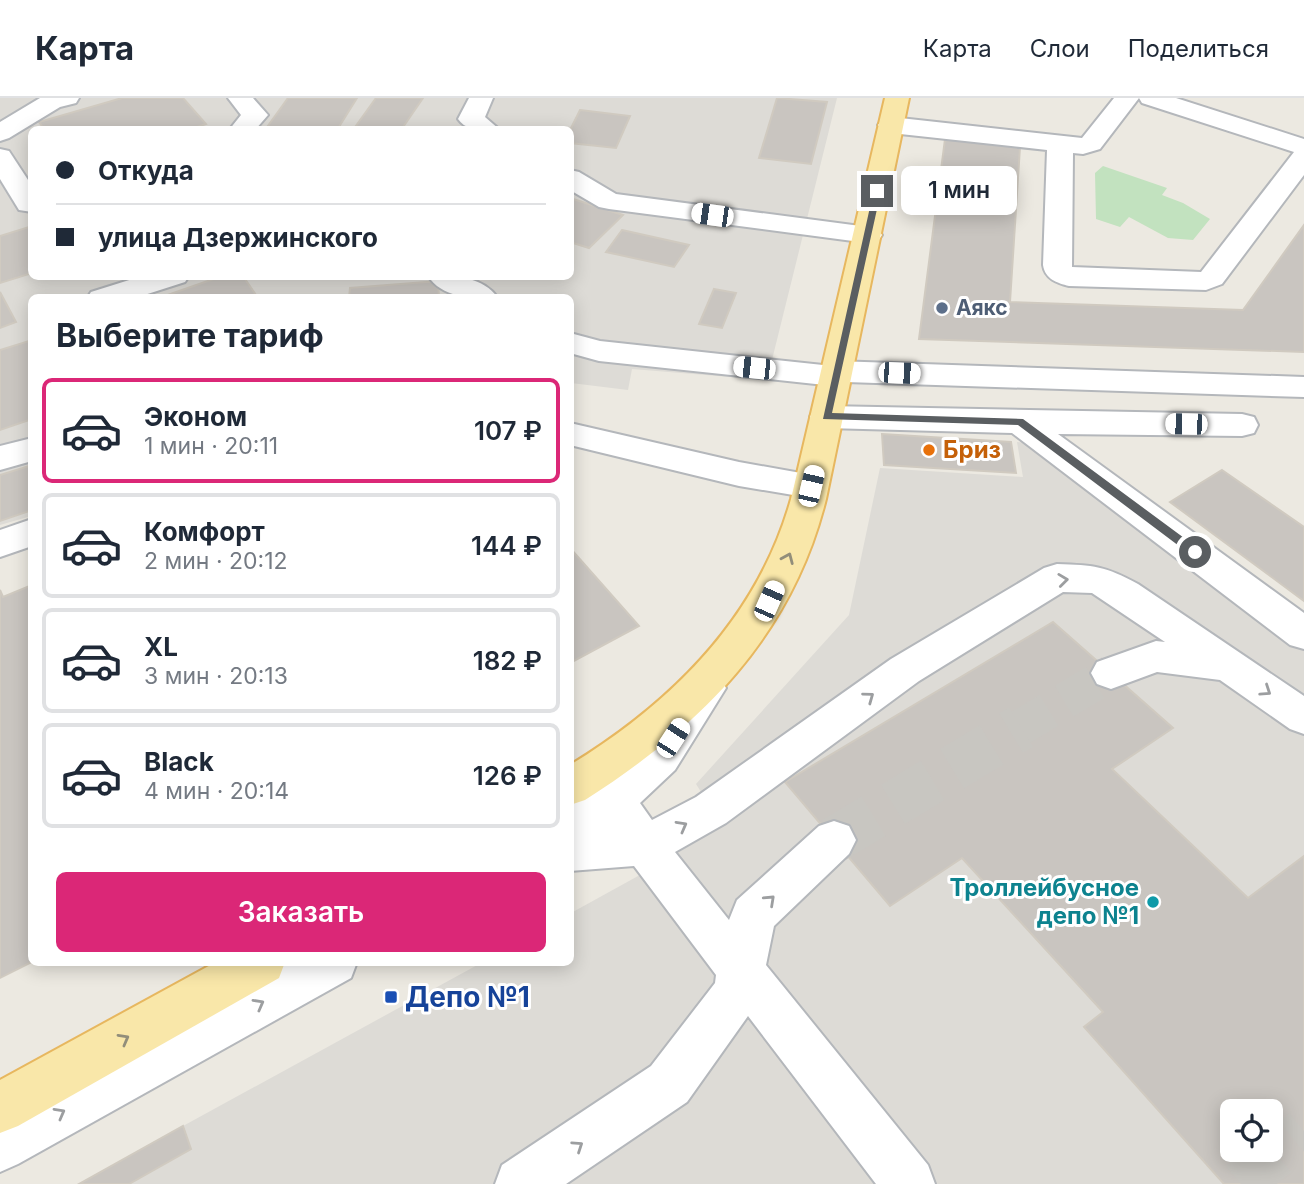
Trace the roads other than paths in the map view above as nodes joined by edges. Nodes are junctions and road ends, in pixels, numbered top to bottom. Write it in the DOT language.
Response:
graph roads {
  1 [pos="67,98"];
  2 [pos="240,98"];
  3 [pos="481,98"];
  4 [pos="1127,98"];
  5 [pos="1151,98"];
  6 [pos="1215,98"];
  7 [pos="894,111"];
  8 [pos="1304,125"];
  9 [pos="245,126"];
  10 [pos="482,126"];
  11 [pos="0,133"];
  12 [pos="1060,144"];
  13 [pos="1304,147"];
  14 [pos="1304,157"];
  15 [pos="0,158"];
  16 [pos="574,180"];
  17 [pos="28,202"];
  18 [pos="868,235"];
  19 [pos="163,280"];
  20 [pos="450,280"];
  21 [pos="115,294"];
  22 [pos="476,294"];
  23 [pos="574,344"];
  24 [pos="835,373"];
  25 [pos="1304,387"];
  26 [pos="827,416"];
  27 [pos="1020,422"];
  28 [pos="1242,425"];
  29 [pos="574,435"];
  30 [pos="28,450"];
  31 [pos="0,458"];
  32 [pos="811,486"];
  33 [pos="28,534"];
  34 [pos="0,544"];
  35 [pos="1304,634"];
  36 [pos="1229,666"];
  37 [pos="1111,673"];
  38 [pos="713,677"];
  39 [pos="1304,717"];
  40 [pos="574,785"];
  41 [pos="614,800"];
  42 [pos="574,825"];
  43 [pos="834,840"];
  44 [pos="646,846"];
  45 [pos="574,851"];
  46 [pos="255,966"];
  47 [pos="327,966"];
  48 [pos="740,970"];
  49 [pos="0,1108"];
  50 [pos="0,1146"];
  51 [pos="521,1184"];
  52 [pos="909,1184"];
  1 -- 11 [label="lane"];
  2 -- 9 [label="lane"];
  3 -- 10 [label="lane"];
  4 -- 12 [label="lane"];
  5 -- 13 [label="lane"];
  6 -- 8 [label="lane"];
  7 -- 12 [label="lane"];
  7 -- 18 [label="main road"];
  12 -- 14 [label="lane"];
  15 -- 17 [label="lane"];
  16 -- 18 [label="lane"];
  18 -- 24 [label="main road"];
  19 -- 21 [label="lane"];
  20 -- 22 [label="lane"];
  23 -- 24 [label="lane"];
  24 -- 25 [label="lane"];
  24 -- 26 [label="main road"];
  26 -- 27 [label="lane"];
  26 -- 32 [label="main road"];
  27 -- 28 [label="lane"];
  27 -- 35 [label="lane"];
  29 -- 32 [label="lane"];
  30 -- 31 [label="lane"];
  38 -- 32 [label="main road, one-way"];
  33 -- 34 [label="lane"];
  36 -- 37 [label="lane"];
  36 -- 39 [label="lane, one-way"];
  44 -- 36 [label="lane, one-way"];
  38 -- 40 [label="main road"];
  38 -- 41 [label="lane"];
  41 -- 42 [label="lane"];
  41 -- 44 [label="lane"];
  48 -- 43 [label="lane, one-way"];
  44 -- 45 [label="lane"];
  44 -- 48 [label="lane"];
  49 -- 46 [label="main road, one-way"];
  50 -- 47 [label="lane, one-way"];
  51 -- 48 [label="lane, one-way"];
  48 -- 52 [label="lane"];
}
